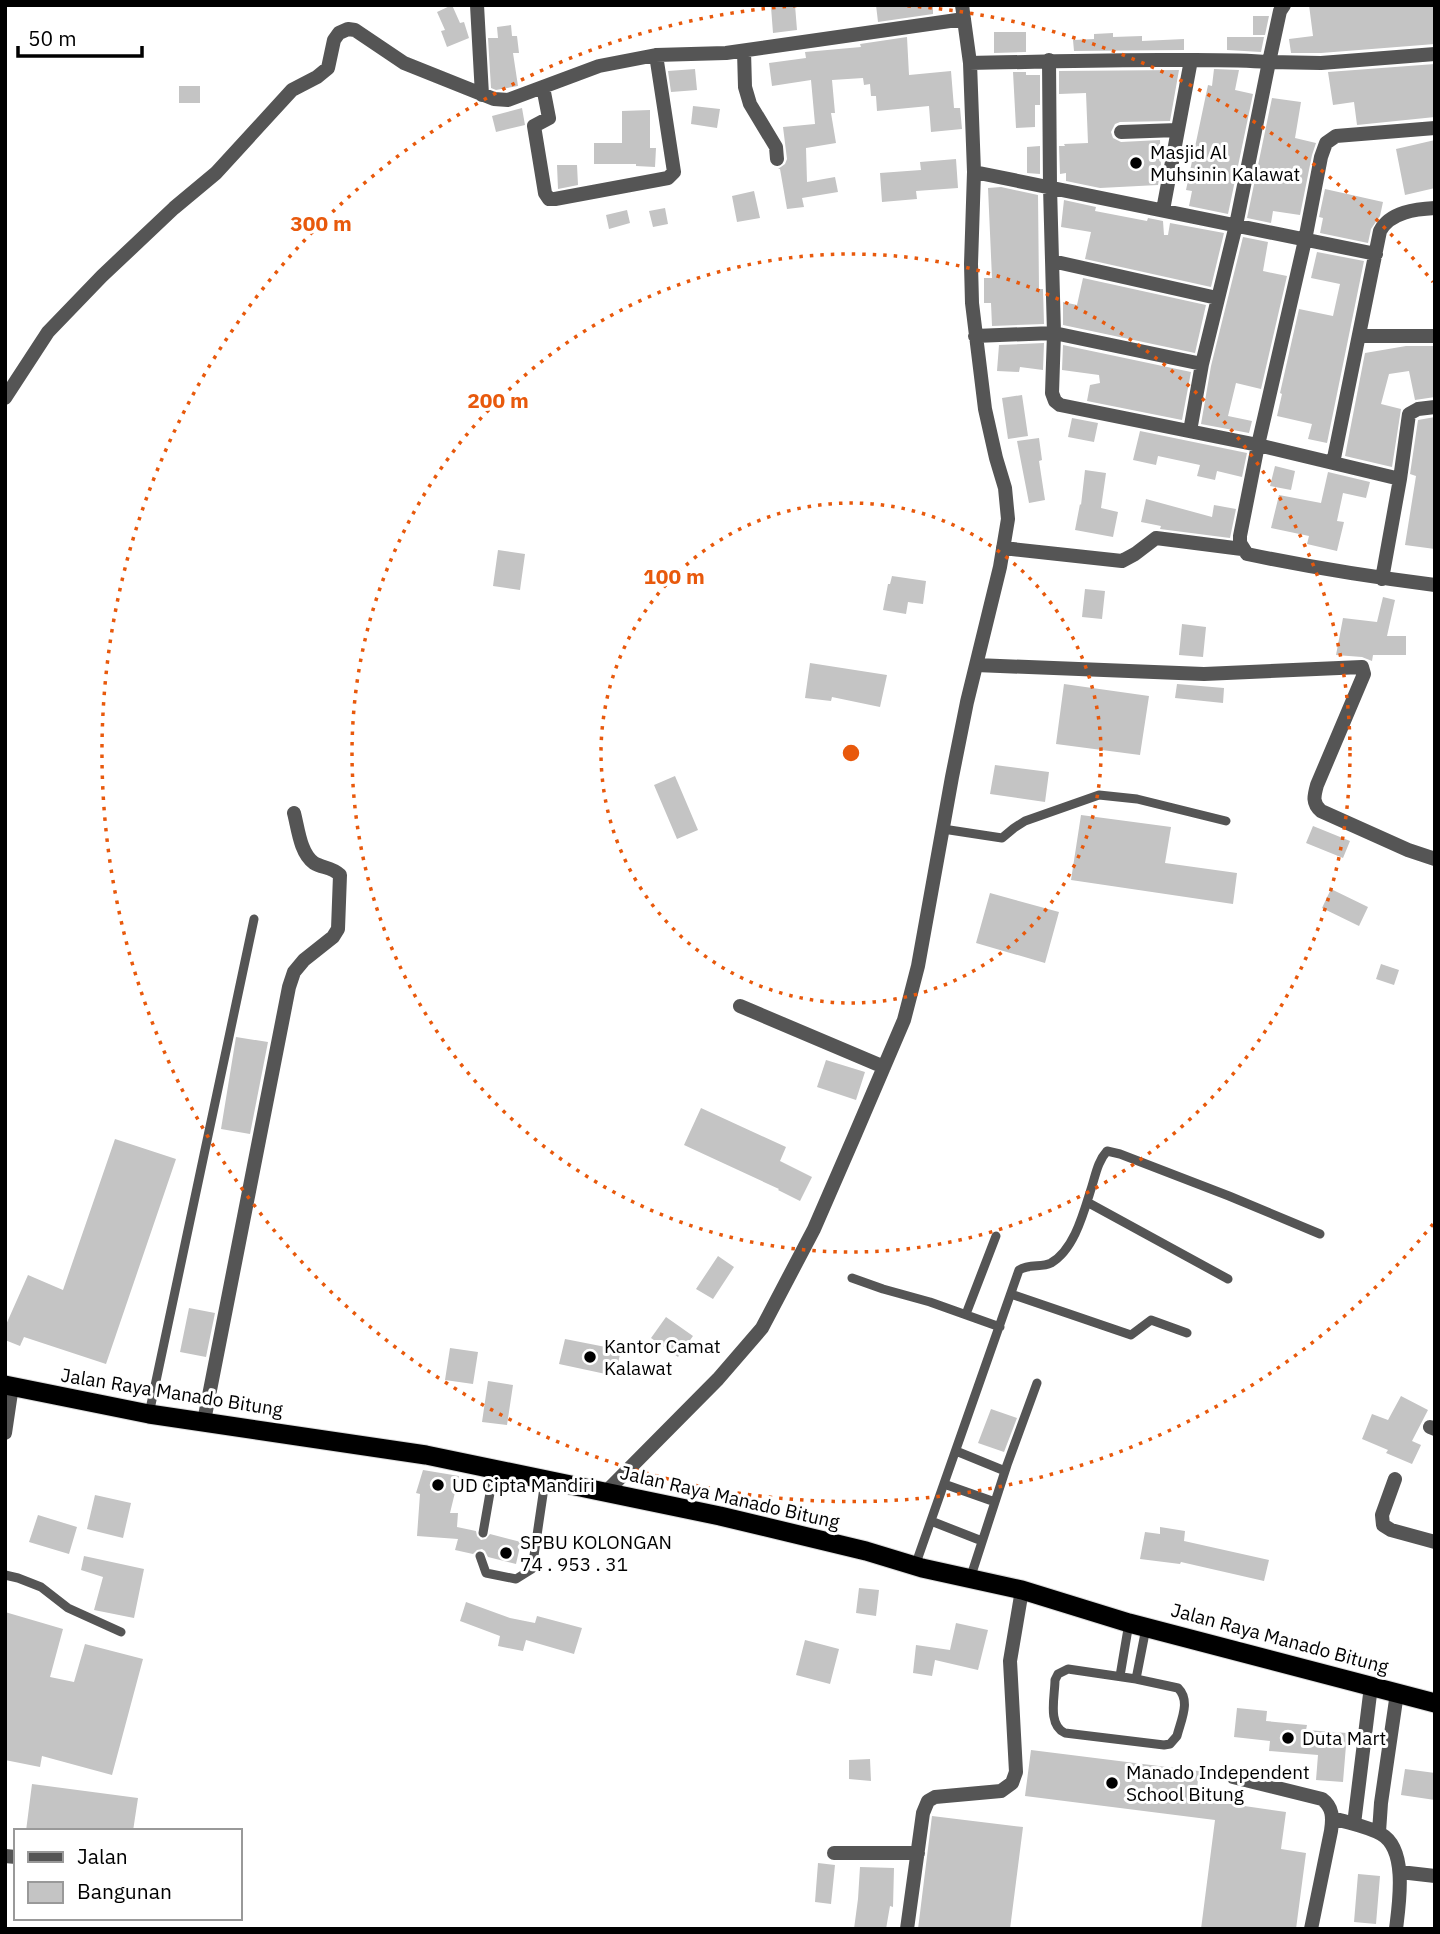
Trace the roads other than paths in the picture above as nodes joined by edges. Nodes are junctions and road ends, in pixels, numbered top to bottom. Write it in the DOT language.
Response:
graph roads {
  1 [pos="477,5"];
  2 [pos="1284,5"];
  3 [pos="963,12"];
  4 [pos="744,51"];
  5 [pos="1435,54"];
  6 [pos="656,55"];
  7 [pos="1049,60"];
  8 [pos="1191,60"];
  9 [pos="1269,62"];
  10 [pos="970,63"];
  11 [pos="543,87"];
  12 [pos="482,95"];
  13 [pos="1435,128"];
  14 [pos="1178,130"];
  15 [pos="1121,132"];
  16 [pos="776,159"];
  17 [pos="974,172"];
  18 [pos="1050,187"];
  19 [pos="1435,208"];
  20 [pos="1163,210"];
  21 [pos="1236,225"];
  22 [pos="1305,240"];
  23 [pos="1376,254"];
  24 [pos="1052,261"];
  25 [pos="1217,298"];
  26 [pos="1054,332"];
  27 [pos="975,336"];
  28 [pos="1360,336"];
  29 [pos="1435,336"];
  30 [pos="1202,364"];
  31 [pos="5,398"];
  32 [pos="1435,407"];
  33 [pos="1191,431"];
  34 [pos="1258,445"];
  35 [pos="1333,463"];
  36 [pos="1400,479"];
  37 [pos="1003,548"];
  38 [pos="1242,549"];
  39 [pos="1382,579"];
  40 [pos="1435,585"];
  41 [pos="976,665"];
  42 [pos="294,813"];
  43 [pos="1226,821"];
  44 [pos="943,829"];
  45 [pos="1435,859"];
  46 [pos="254,919"];
  47 [pos="740,1006"];
  48 [pos="884,1067"];
  49 [pos="1087,1202"];
  50 [pos="1320,1234"];
  51 [pos="996,1236"];
  52 [pos="852,1278"];
  53 [pos="1227,1279"];
  54 [pos="1011,1294"];
  55 [pos="966,1314"];
  56 [pos="1000,1327"];
  57 [pos="1186,1334"];
  58 [pos="1037,1383"];
  59 [pos="9,1385"];
  60 [pos="149,1414"];
  61 [pos="204,1421"];
  62 [pos="5,1433"];
  63 [pos="956,1451"];
  64 [pos="494,1470"];
  65 [pos="1005,1471"];
  66 [pos="1395,1479"];
  67 [pos="545,1481"];
  68 [pos="944,1484"];
  69 [pos="605,1493"];
  70 [pos="995,1502"];
  71 [pos="931,1521"];
  72 [pos="483,1533"];
  73 [pos="982,1541"];
  74 [pos="1435,1542"];
  75 [pos="480,1556"];
  76 [pos="915,1566"];
  77 [pos="5,1575"];
  78 [pos="970,1579"];
  79 [pos="1023,1590"];
  80 [pos="1137,1625"];
  81 [pos="121,1632"];
  82 [pos="1120,1676"];
  83 [pos="1136,1679"];
  84 [pos="1371,1686"];
  85 [pos="1397,1693"];
  86 [pos="1435,1703"];
  87 [pos="1233,1777"];
  88 [pos="1333,1818"];
  89 [pos="1354,1824"];
  90 [pos="1379,1832"];
  91 [pos="834,1853"];
  92 [pos="918,1853"];
  93 [pos="1400,1872"];
  94 [pos="1435,1876"];
  95 [pos="907,1929"];
  96 [pos="1311,1929"];
  97 [pos="1396,1929"];
  1 -- 12 [label="street"];
  2 -- 9 [label="street"];
  3 -- 4 [label="street"];
  3 -- 10 [label="street"];
  4 -- 6 [label="street"];
  4 -- 16 [label="street"];
  5 -- 9 [label="street"];
  6 -- 11 [label="street"];
  6 -- 11 [label="street"];
  7 -- 8 [label="street"];
  7 -- 10 [label="street"];
  7 -- 18 [label="street"];
  8 -- 9 [label="street"];
  8 -- 14 [label="street"];
  9 -- 21 [label="street"];
  10 -- 17 [label="street"];
  11 -- 12 [label="street"];
  12 -- 31 [label="street"];
  13 -- 22 [label="street"];
  14 -- 15 [label="street"];
  14 -- 20 [label="street"];
  17 -- 18 [label="street"];
  17 -- 27 [label="street"];
  18 -- 20 [label="street"];
  18 -- 24 [label="street"];
  19 -- 23 [label="street"];
  20 -- 21 [label="street"];
  21 -- 22 [label="street"];
  21 -- 25 [label="street"];
  22 -- 23 [label="street"];
  22 -- 34 [label="street"];
  23 -- 28 [label="street"];
  24 -- 25 [label="street"];
  24 -- 26 [label="street"];
  25 -- 30 [label="street"];
  26 -- 27 [label="street"];
  26 -- 30 [label="street"];
  26 -- 33 [label="street"];
  27 -- 37 [label="street"];
  28 -- 29 [label="street"];
  28 -- 35 [label="street"];
  30 -- 33 [label="street"];
  32 -- 36 [label="street"];
  33 -- 34 [label="street"];
  34 -- 35 [label="street"];
  34 -- 38 [label="street"];
  35 -- 36 [label="street"];
  36 -- 39 [label="street"];
  37 -- 38 [label="street"];
  37 -- 41 [label="street"];
  38 -- 39 [label="street"];
  39 -- 40 [label="street"];
  41 -- 44 [label="street"];
  41 -- 45 [label="street"];
  42 -- 61 [label="street"];
  43 -- 44 [label="lane"];
  44 -- 48 [label="street"];
  46 -- 60 [label="lane"];
  47 -- 48 [label="street"];
  48 -- 69 [label="street"];
  49 -- 50 [label="lane"];
  49 -- 53 [label="lane"];
  49 -- 54 [label="lane"];
  51 -- 55 [label="lane"];
  52 -- 55 [label="lane"];
  54 -- 56 [label="lane"];
  54 -- 57 [label="lane"];
  55 -- 56 [label="lane"];
  56 -- 63 [label="lane"];
  58 -- 65 [label="lane"];
  59 -- 60 [label="highway, Jalan Raya Manado Bitung"];
  59 -- 62 [label="street"];
  60 -- 61 [label="highway, Jalan Raya Manado Bitung"];
  61 -- 64 [label="highway, Jalan Raya Manado Bitung"];
  63 -- 65 [label="lane"];
  63 -- 68 [label="lane"];
  64 -- 67 [label="highway, Jalan Raya Manado Bitung"];
  64 -- 72 [label="lane"];
  65 -- 70 [label="lane"];
  66 -- 74 [label="street"];
  67 -- 69 [label="highway, Jalan Raya Manado Bitung"];
  67 -- 75 [label="lane"];
  68 -- 70 [label="lane"];
  68 -- 71 [label="lane"];
  69 -- 76 [label="highway, Jalan Raya Manado Bitung"];
  70 -- 73 [label="lane"];
  71 -- 73 [label="lane"];
  71 -- 76 [label="lane"];
  73 -- 78 [label="lane"];
  76 -- 78 [label="highway, Jalan Raya Manado Bitung"];
  77 -- 81 [label="lane"];
  78 -- 79 [label="highway, Jalan Raya Manado Bitung"];
  79 -- 80 [label="highway, Jalan Raya Manado Bitung"];
  79 -- 92 [label="street"];
  80 -- 82 [label="lane"];
  80 -- 83 [label="lane"];
  80 -- 84 [label="highway, Jalan Raya Manado Bitung"];
  82 -- 83 [label="lane"];
  82 -- 83 [label="lane"];
  84 -- 85 [label="highway, Jalan Raya Manado Bitung"];
  84 -- 89 [label="street"];
  85 -- 86 [label="highway, Jalan Raya Manado Bitung"];
  85 -- 90 [label="street"];
  87 -- 88 [label="street"];
  88 -- 89 [label="street"];
  88 -- 96 [label="street"];
  89 -- 90 [label="street"];
  90 -- 93 [label="street"];
  91 -- 92 [label="street"];
  92 -- 95 [label="street"];
  93 -- 94 [label="street"];
  93 -- 97 [label="street"];
}
